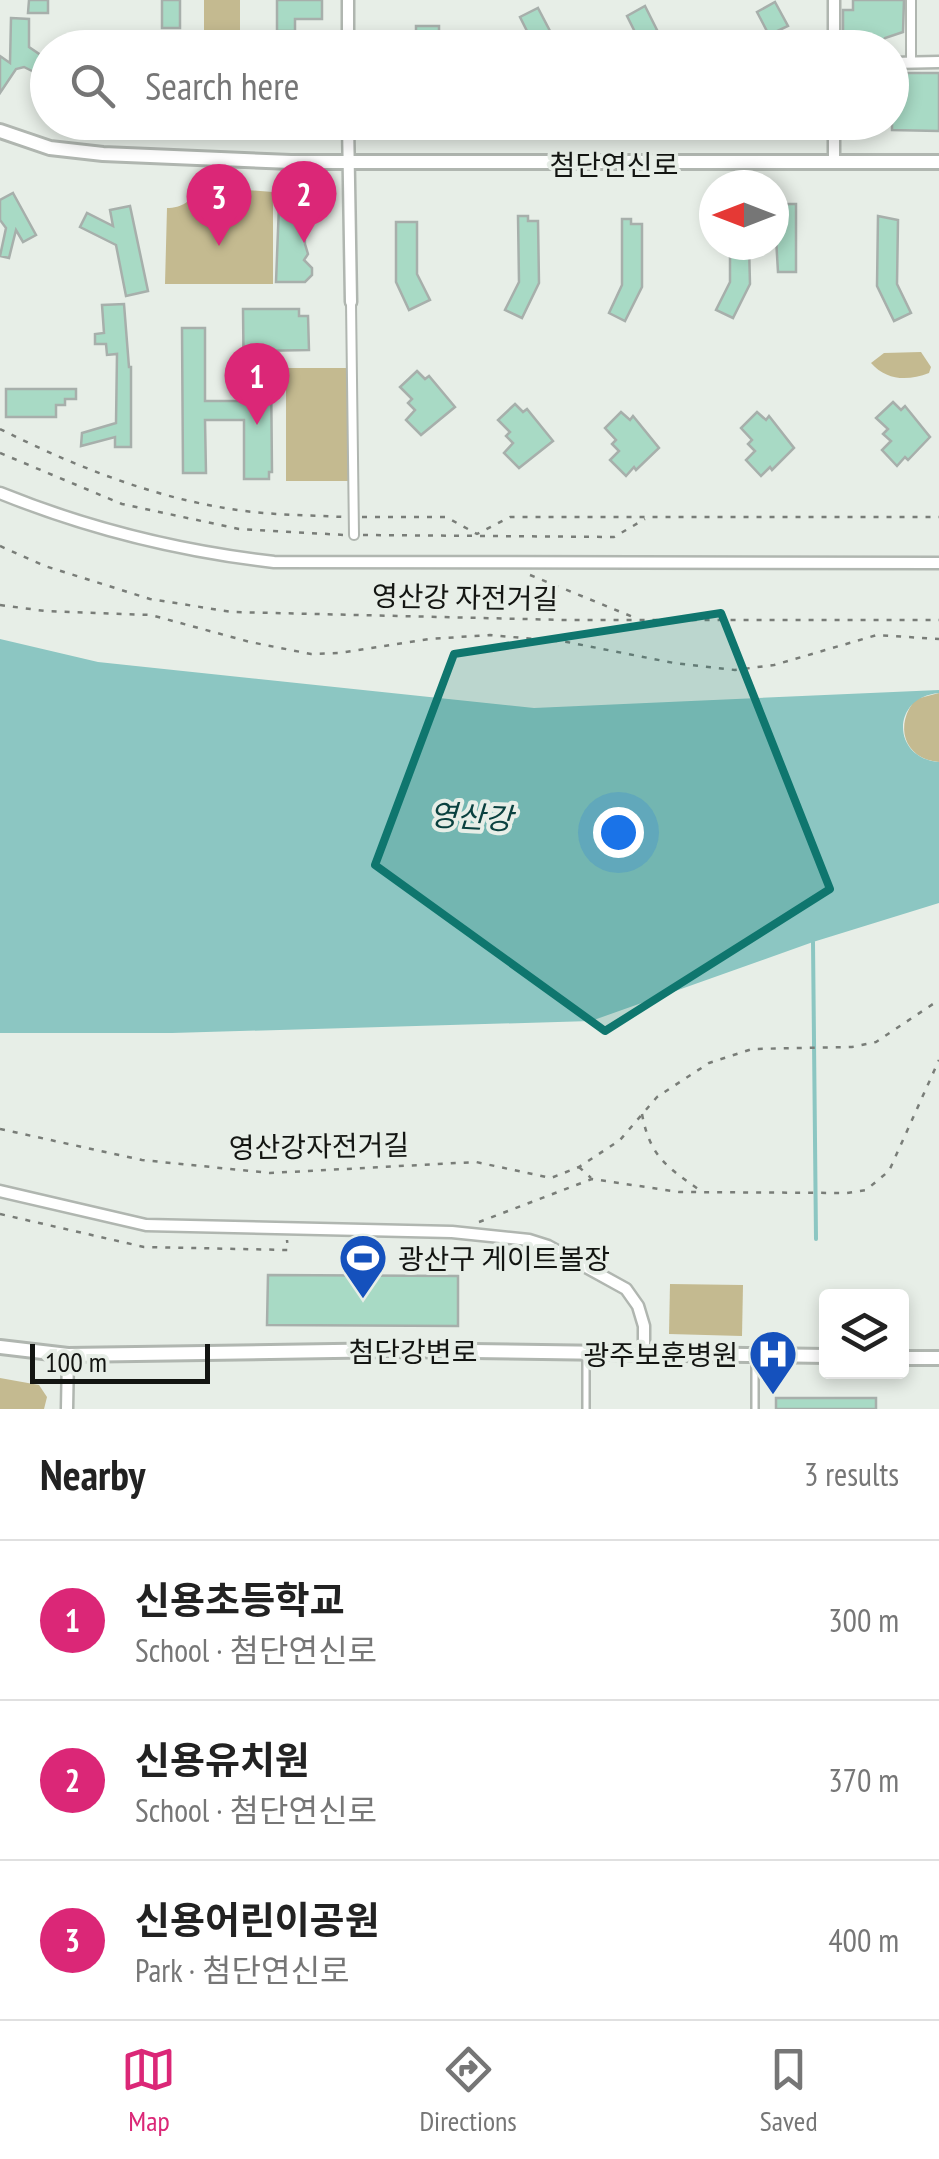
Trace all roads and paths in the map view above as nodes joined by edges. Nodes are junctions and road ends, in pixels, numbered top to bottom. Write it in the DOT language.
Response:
graph roads {
  1 [pos="348,0"];
  2 [pos="834,0"];
  3 [pos="911,0"];
  4 [pos="348,30"];
  5 [pos="834,30"];
  6 [pos="911,62"];
  7 [pos="939,62"];
  8 [pos="0,131"];
  9 [pos="348,140"];
  10 [pos="834,140"];
  11 [pos="834,162"];
  12 [pos="939,162"];
  13 [pos="349,163"];
  14 [pos="351,302"];
  15 [pos="0,429"];
  16 [pos="0,453"];
  17 [pos="0,492"];
  18 [pos="353,517"];
  19 [pos="649,517"];
  20 [pos="939,517"];
  21 [pos="477,534"];
  22 [pos="354,535"];
  23 [pos="0,546"];
  24 [pos="939,562"];
  25 [pos="500,563"];
  26 [pos="0,605"];
  27 [pos="640,620"];
  28 [pos="939,620"];
  29 [pos="939,638"];
  30 [pos="939,1000"];
  31 [pos="939,1060"];
  32 [pos="642,1114"];
  33 [pos="0,1129"];
  34 [pos="578,1167"];
  35 [pos="592,1179"];
  36 [pos="0,1191"];
  37 [pos="702,1192"];
  38 [pos="0,1214"];
  39 [pos="287,1228"];
  40 [pos="452,1232"];
  41 [pos="0,1348"];
  42 [pos="644,1351"];
  43 [pos="586,1352"];
  44 [pos="756,1354"];
  45 [pos="68,1355"];
  46 [pos="819,1356"];
  47 [pos="909,1358"];
  48 [pos="939,1358"];
  49 [pos="68,1409"];
  50 [pos="586,1409"];
  51 [pos="755,1409"];
  1 -- 4 [label="street"];
  2 -- 5 [label="street"];
  3 -- 6 [label="street"];
  6 -- 7 [label="street"];
  8 -- 13 [label="street, 첨단연신로"];
  9 -- 13 [label="street"];
  10 -- 11 [label="street"];
  11 -- 12 [label="street, 첨단연신로"];
  11 -- 13 [label="street, 첨단연신로"];
  13 -- 14 [label="street"];
  14 -- 18 [label="street"];
  15 -- 18 [label="path"];
  16 -- 22 [label="path"];
  17 -- 25 [label="street"];
  18 -- 21 [label="path"];
  18 -- 22 [label="street"];
  19 -- 20 [label="path"];
  19 -- 21 [label="path"];
  19 -- 21 [label="path"];
  21 -- 22 [label="path"];
  23 -- 27 [label="path, 영산강 자전거길"];
  24 -- 25 [label="street"];
  25 -- 27 [label="path"];
  26 -- 29 [label="path"];
  27 -- 28 [label="path, 영산강 자전거길"];
  30 -- 32 [label="path, 영산강자전거길"];
  31 -- 37 [label="path"];
  32 -- 34 [label="path, 영산강자전거길"];
  32 -- 37 [label="path"];
  33 -- 34 [label="path, 영산강자전거길"];
  34 -- 35 [label="path"];
  35 -- 37 [label="path"];
  35 -- 40 [label="path"];
  36 -- 39 [label="street"];
  38 -- 39 [label="path"];
  39 -- 40 [label="street"];
  40 -- 42 [label="street"];
  41 -- 45 [label="street, 첨단강변로"];
  42 -- 43 [label="street, 첨단강변로"];
  42 -- 44 [label="street, 첨단강변로"];
  43 -- 45 [label="street, 첨단강변로"];
  43 -- 50 [label="lane"];
  44 -- 46 [label="street, 첨단강변로"];
  44 -- 51 [label="lane"];
  45 -- 49 [label="street"];
  47 -- 48 [label="street"];
}
